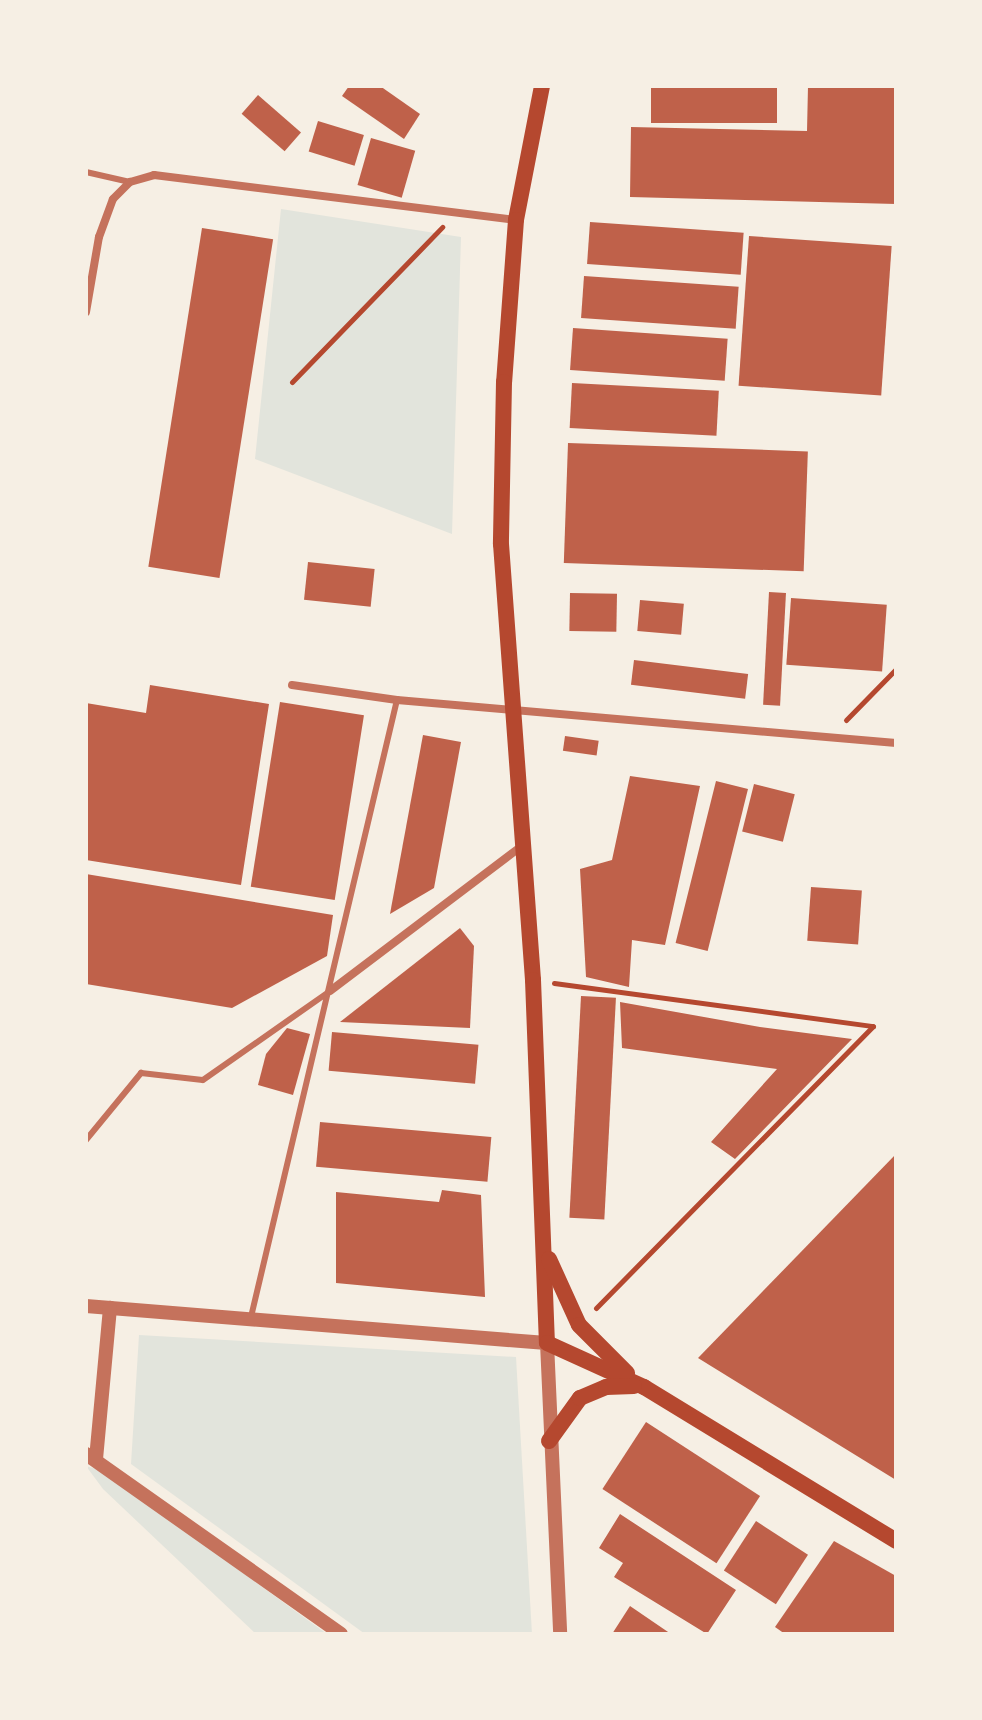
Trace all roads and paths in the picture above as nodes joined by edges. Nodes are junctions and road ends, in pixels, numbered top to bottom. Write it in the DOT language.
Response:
graph roads {
  1 [pos="542,86"];
  2 [pos="86,172"];
  3 [pos="130,182"];
  4 [pos="456,212"];
  5 [pos="516,220"];
  6 [pos="86,312"];
  7 [pos="292,382"];
  8 [pos="896,669"];
  9 [pos="292,685"];
  10 [pos="397,700"];
  11 [pos="510,710"];
  12 [pos="832,736"];
  13 [pos="896,743"];
  14 [pos="522,846"];
  15 [pos="533,980"];
  16 [pos="330,991"];
  17 [pos="86,1140"];
  18 [pos="543,1234"];
  19 [pos="86,1306"];
  20 [pos="110,1308"];
  21 [pos="251,1317"];
  22 [pos="579,1325"];
  23 [pos="547,1343"];
  24 [pos="644,1387"];
  25 [pos="549,1441"];
  26 [pos="91,1457"];
  27 [pos="896,1541"];
  28 [pos="341,1634"];
  29 [pos="560,1634"];
  1 -- 5 [label="main road"];
  2 -- 3 [label="lane"];
  3 -- 4 [label="street"];
  3 -- 6 [label="street"];
  4 -- 5 [label="street"];
  4 -- 7 [label="path"];
  5 -- 11 [label="main road"];
  8 -- 12 [label="path"];
  9 -- 10 [label="street"];
  10 -- 11 [label="street"];
  10 -- 16 [label="lane"];
  11 -- 12 [label="street"];
  11 -- 14 [label="main road"];
  12 -- 13 [label="street"];
  14 -- 15 [label="main road"];
  14 -- 16 [label="street"];
  15 -- 18 [label="main road"];
  15 -- 22 [label="path"];
  16 -- 17 [label="lane"];
  16 -- 21 [label="lane"];
  18 -- 22 [label="main road"];
  18 -- 23 [label="main road"];
  19 -- 20 [label="street"];
  20 -- 21 [label="street"];
  20 -- 26 [label="street"];
  21 -- 23 [label="street"];
  22 -- 24 [label="main road"];
  23 -- 24 [label="main road"];
  23 -- 25 [label="street"];
  24 -- 25 [label="main road"];
  24 -- 27 [label="main road"];
  25 -- 29 [label="street"];
  26 -- 28 [label="street"];
}
